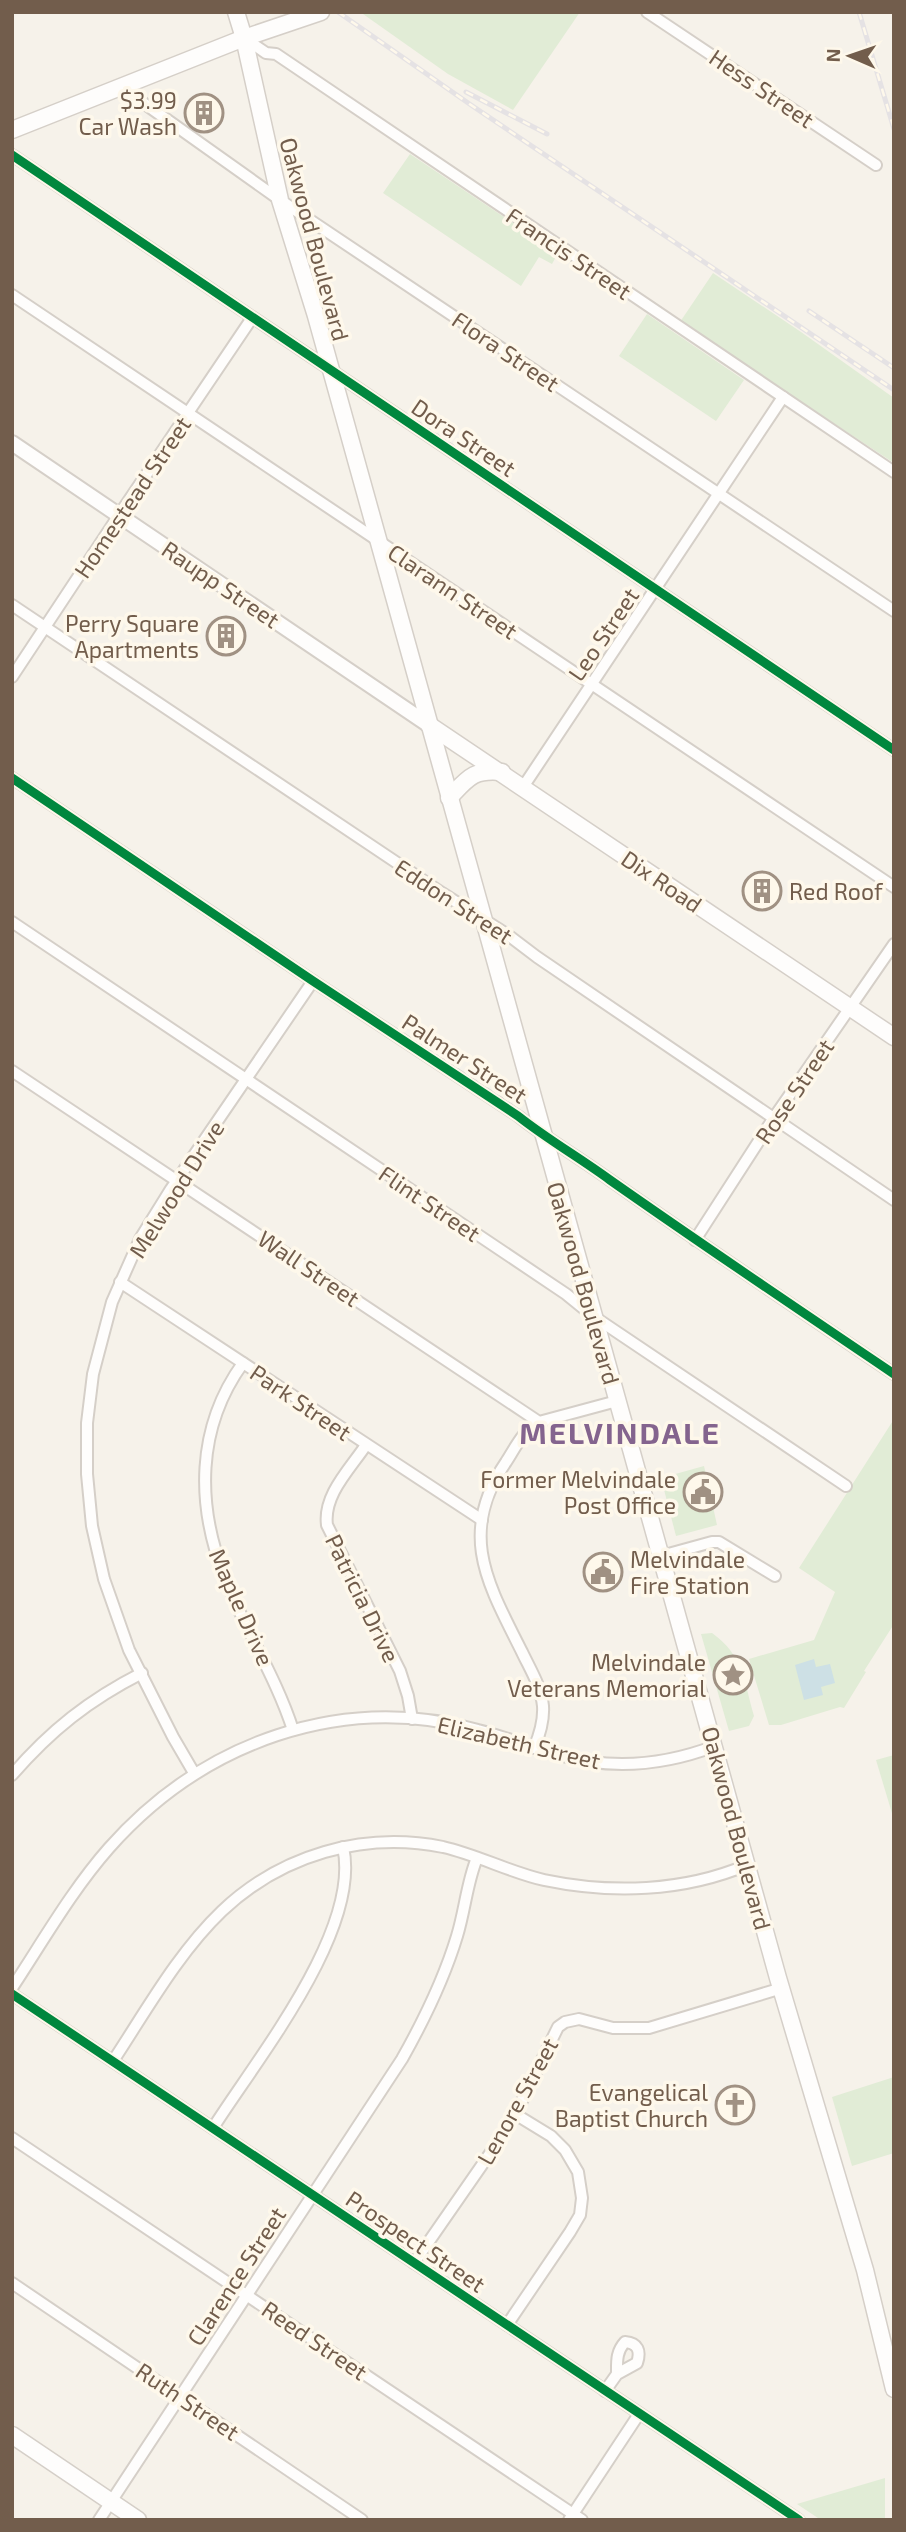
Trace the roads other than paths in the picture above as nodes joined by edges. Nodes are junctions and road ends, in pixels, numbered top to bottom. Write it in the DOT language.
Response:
graph roads {
  1 [pos="236,12"];
  2 [pos="321,12"];
  3 [pos="647,12"];
  4 [pos="244,38"];
  5 [pos="121,87"];
  6 [pos="12,130"];
  7 [pos="12,155"];
  8 [pos="876,165"];
  9 [pos="280,200"];
  10 [pos="12,295"];
  11 [pos="252,318"];
  12 [pos="331,370"];
  13 [pos="783,397"];
  14 [pos="187,413"];
  15 [pos="12,443"];
  16 [pos="894,472"];
  17 [pos="720,494"];
  18 [pos="119,515"];
  19 [pos="379,541"];
  20 [pos="656,590"];
  21 [pos="12,605"];
  22 [pos="894,611"];
  23 [pos="46,628"];
  24 [pos="12,677"];
  25 [pos="592,685"];
  26 [pos="429,725"];
  27 [pos="894,750"];
  28 [pos="502,772"];
  29 [pos="12,778"];
  30 [pos="523,787"];
  31 [pos="449,798"];
  32 [pos="894,887"];
  33 [pos="485,921"];
  34 [pos="12,922"];
  35 [pos="894,944"];
  36 [pos="313,981"];
  37 [pos="851,1008"];
  38 [pos="894,1037"];
  39 [pos="12,1071"];
  40 [pos="247,1081"];
  41 [pos="773,1119"];
  42 [pos="543,1136"];
  43 [pos="177,1180"];
  44 [pos="894,1200"];
  45 [pos="695,1240"];
  46 [pos="120,1282"];
  47 [pos="593,1316"];
  48 [pos="243,1363"];
  49 [pos="894,1374"];
  50 [pos="617,1401"];
  51 [pos="540,1422"];
  52 [pos="366,1445"];
  53 [pos="846,1486"];
  54 [pos="482,1520"];
  55 [pos="661,1556"];
  56 [pos="775,1576"];
  57 [pos="142,1673"];
  58 [pos="412,1720"];
  59 [pos="293,1730"];
  60 [pos="715,1746"];
  61 [pos="534,1748"];
  62 [pos="194,1773"];
  63 [pos="12,1774"];
  64 [pos="343,1847"];
  65 [pos="477,1858"];
  66 [pos="747,1865"];
  67 [pos="12,1988"];
  68 [pos="782,1989"];
  69 [pos="12,1994"];
  70 [pos="113,2062"];
  71 [pos="515,2114"];
  72 [pos="213,2128"];
  73 [pos="12,2138"];
  74 [pos="312,2194"];
  75 [pos="414,2263"];
  76 [pos="12,2283"];
  77 [pos="247,2295"];
  78 [pos="507,2325"];
  79 [pos="617,2374"];
  80 [pos="893,2382"];
  81 [pos="605,2391"];
  82 [pos="181,2397"];
  83 [pos="639,2414"];
  84 [pos="12,2435"];
  85 [pos="112,2501"];
  86 [pos="575,2518"];
  87 [pos="99,2520"];
  88 [pos="138,2520"];
  89 [pos="362,2520"];
  90 [pos="799,2520"];
  1 -- 4 [label="main road, Oakwood Boulevard"];
  2 -- 4 [label="main road"];
  3 -- 8 [label="street, Hess Street"];
  4 -- 5 [label="main road"];
  4 -- 9 [label="main road, Oakwood Boulevard"];
  4 -- 13 [label="street, Francis Street"];
  5 -- 6 [label="main road"];
  5 -- 9 [label="street, Flora Street"];
  7 -- 11 [label="street, Dora Street"];
  9 -- 12 [label="main road, Oakwood Boulevard"];
  9 -- 17 [label="street, Flora Street"];
  10 -- 14 [label="street, Clarann Street"];
  11 -- 12 [label="street, Dora Street"];
  11 -- 14 [label="street, Homestead Street"];
  12 -- 19 [label="main road, Oakwood Boulevard"];
  12 -- 20 [label="street, Dora Street"];
  13 -- 16 [label="street, Francis Street"];
  13 -- 17 [label="street, Leo Street"];
  14 -- 18 [label="street, Homestead Street"];
  14 -- 19 [label="street, Clarann Street"];
  15 -- 18 [label="street, Raupp Street"];
  17 -- 20 [label="street, Leo Street"];
  17 -- 22 [label="street, Flora Street"];
  18 -- 23 [label="street, Homestead Street"];
  18 -- 26 [label="street, Raupp Street"];
  19 -- 25 [label="street, Clarann Street"];
  19 -- 26 [label="main road, Oakwood Boulevard"];
  20 -- 25 [label="street, Leo Street"];
  20 -- 27 [label="street, Dora Street"];
  21 -- 23 [label="street, Eddon Street"];
  23 -- 24 [label="street, Homestead Street"];
  23 -- 33 [label="street, Eddon Street"];
  25 -- 30 [label="street, Leo Street"];
  25 -- 32 [label="street, Clarann Street"];
  26 -- 28 [label="main road, Dix Road"];
  26 -- 31 [label="main road, Oakwood Boulevard"];
  28 -- 30 [label="main road, Dix Road"];
  28 -- 31 [label="main road"];
  29 -- 36 [label="street, Palmer Street"];
  30 -- 37 [label="main road, Dix Road"];
  31 -- 33 [label="main road, Oakwood Boulevard"];
  33 -- 41 [label="street, Eddon Street"];
  33 -- 42 [label="main road, Oakwood Boulevard"];
  34 -- 40 [label="street, Flint Street"];
  35 -- 37 [label="street, Rose Street"];
  36 -- 40 [label="street, Melwood Drive"];
  36 -- 42 [label="street, Palmer Street"];
  37 -- 38 [label="main road, Dix Road"];
  37 -- 41 [label="street, Rose Street"];
  39 -- 43 [label="street, Wall Street"];
  40 -- 43 [label="street, Melwood Drive"];
  40 -- 47 [label="street, Flint Street"];
  41 -- 44 [label="street, Eddon Street"];
  41 -- 45 [label="street, Rose Street"];
  42 -- 45 [label="street, Palmer Street"];
  42 -- 47 [label="main road, Oakwood Boulevard"];
  43 -- 46 [label="street, Melwood Drive"];
  43 -- 51 [label="street, Wall Street"];
  45 -- 49 [label="street, Palmer Street"];
  46 -- 48 [label="street, Park Street"];
  46 -- 57 [label="street, Melwood Drive"];
  47 -- 50 [label="main road, Oakwood Boulevard"];
  47 -- 53 [label="street, Flint Street"];
  48 -- 52 [label="street, Park Street"];
  48 -- 59 [label="street, Maple Drive"];
  50 -- 51 [label="street"];
  50 -- 55 [label="main road, Oakwood Boulevard"];
  51 -- 54 [label="street"];
  52 -- 54 [label="street, Park Street"];
  52 -- 58 [label="street, Patricia Drive"];
  54 -- 61 [label="street"];
  55 -- 56 [label="street"];
  55 -- 60 [label="main road, Oakwood Boulevard"];
  57 -- 62 [label="street, Melwood Drive"];
  57 -- 63 [label="street"];
  58 -- 59 [label="street, Elizabeth Street"];
  58 -- 61 [label="street, Elizabeth Street"];
  59 -- 62 [label="street, Elizabeth Street"];
  60 -- 61 [label="street, Elizabeth Street"];
  60 -- 66 [label="main road, Oakwood Boulevard"];
  62 -- 67 [label="street, Elizabeth Street"];
  64 -- 65 [label="street"];
  64 -- 70 [label="street"];
  64 -- 72 [label="street"];
  65 -- 66 [label="street"];
  65 -- 74 [label="street, Clarence Street"];
  66 -- 68 [label="main road, Oakwood Boulevard"];
  68 -- 71 [label="street, Lenore Street"];
  68 -- 80 [label="main road, Oakwood Boulevard"];
  69 -- 70 [label="street, Prospect Street"];
  70 -- 72 [label="street, Prospect Street"];
  71 -- 75 [label="street, Lenore Street"];
  71 -- 78 [label="street"];
  72 -- 74 [label="street, Prospect Street"];
  73 -- 77 [label="street, Reed Street"];
  74 -- 75 [label="street, Prospect Street"];
  74 -- 77 [label="street, Clarence Street"];
  75 -- 78 [label="street, Prospect Street"];
  76 -- 82 [label="street, Ruth Street"];
  77 -- 82 [label="street, Clarence Street"];
  77 -- 86 [label="street, Reed Street"];
  78 -- 81 [label="street, Prospect Street"];
  79 -- 81 [label="street"];
  81 -- 83 [label="street, Prospect Street"];
  82 -- 85 [label="street, Clarence Street"];
  82 -- 89 [label="street, Ruth Street"];
  83 -- 86 [label="street"];
  83 -- 90 [label="street, Prospect Street"];
  84 -- 85 [label="main road"];
  85 -- 87 [label="street, Clarence Street"];
  85 -- 88 [label="main road"];
}
